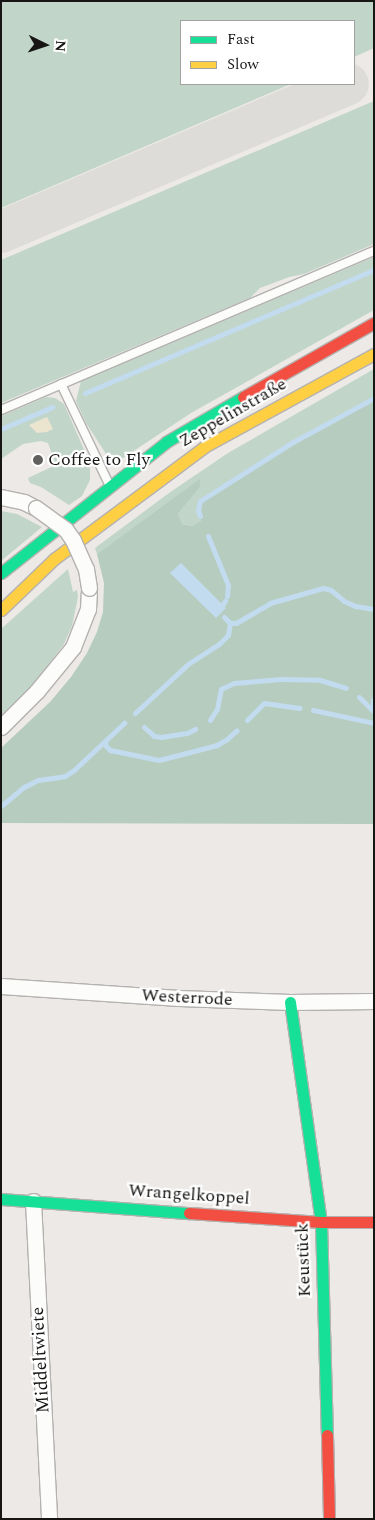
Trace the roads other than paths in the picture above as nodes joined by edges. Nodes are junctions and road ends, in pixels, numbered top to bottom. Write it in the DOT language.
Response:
graph roads {
  1 [pos="374,251"];
  2 [pos="374,323"];
  3 [pos="374,354"];
  4 [pos="61,384"];
  5 [pos="1,410"];
  6 [pos="110,486"];
  7 [pos="1,497"];
  8 [pos="1,573"];
  9 [pos="1,610"];
  10 [pos="1,727"];
  11 [pos="1,986"];
  12 [pos="374,1001"];
  13 [pos="290,1002"];
  14 [pos="1,1199"];
  15 [pos="33,1201"];
  16 [pos="321,1222"];
  17 [pos="374,1222"];
  18 [pos="48,1519"];
  19 [pos="329,1519"];
  1 -- 4 [label="lane"];
  2 -- 6 [label="main road, Zeppelinstraße"];
  3 -- 9 [label="main road, Zeppelinstraße"];
  4 -- 5 [label="lane"];
  4 -- 6 [label="lane"];
  6 -- 8 [label="main road, Zeppelinstraße"];
  7 -- 10 [label="street, bridge"];
  11 -- 13 [label="street, Westerrode"];
  12 -- 13 [label="street, Westerrode"];
  13 -- 16 [label="main road, Keustück"];
  14 -- 15 [label="main road, Wrangelkoppel"];
  15 -- 16 [label="main road, Wrangelkoppel"];
  15 -- 18 [label="street, Middeltwiete"];
  16 -- 17 [label="main road, Wrangelkoppel"];
  16 -- 19 [label="main road, Keustück"];
}
